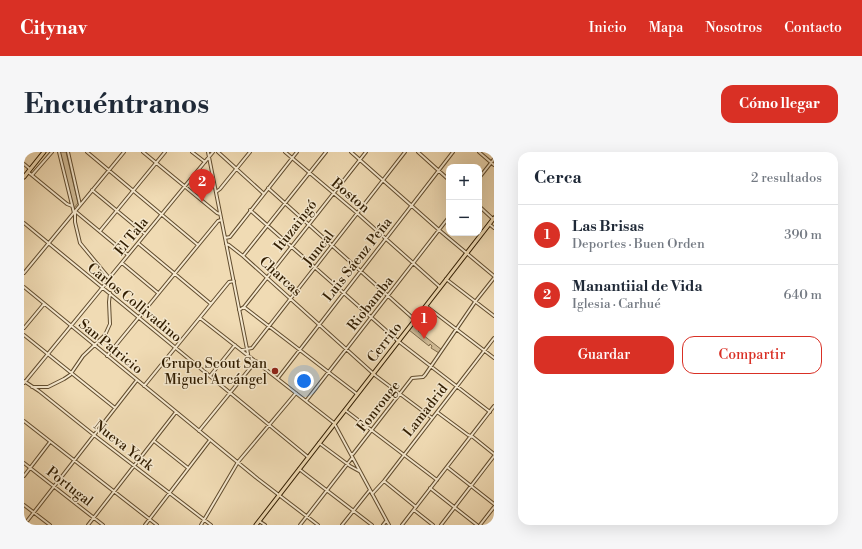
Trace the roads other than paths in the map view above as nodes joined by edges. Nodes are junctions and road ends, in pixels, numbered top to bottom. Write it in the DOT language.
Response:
graph roads {
  1 [pos="44,152"];
  2 [pos="52,152"];
  3 [pos="59,152"];
  4 [pos="68,152"];
  5 [pos="87,152"];
  6 [pos="124,152"];
  7 [pos="143,152"];
  8 [pos="165,152"];
  9 [pos="192,152"];
  10 [pos="208,152"];
  11 [pos="213,152"];
  12 [pos="218,152"];
  13 [pos="250,152"];
  14 [pos="285,152"];
  15 [pos="297,152"];
  16 [pos="326,152"];
  17 [pos="351,152"];
  18 [pos="366,152"];
  19 [pos="405,152"];
  20 [pos="418,152"];
  21 [pos="452,152"];
  22 [pos="479,152"];
  23 [pos="209,158"];
  24 [pos="292,158"];
  25 [pos="494,159"];
  26 [pos="360,160"];
  27 [pos="205,162"];
  28 [pos="156,163"];
  29 [pos="491,163"];
  30 [pos="24,164"];
  31 [pos="494,166"];
  32 [pos="237,169"];
  33 [pos="29,170"];
  34 [pos="108,170"];
  35 [pos="438,170"];
  36 [pos="309,173"];
  37 [pos="482,174"];
  38 [pos="32,175"];
  39 [pos="24,177"];
  40 [pos="446,177"];
  41 [pos="383,181"];
  42 [pos="185,186"];
  43 [pos="268,188"];
  44 [pos="92,190"];
  45 [pos="133,191"];
  46 [pos="216,192"];
  47 [pos="264,193"];
  48 [pos="333,193"];
  49 [pos="285,203"];
  50 [pos="80,205"];
  51 [pos="411,205"];
  52 [pos="72,206"];
  53 [pos="482,208"];
  54 [pos="117,210"];
  55 [pos="250,210"];
  56 [pos="75,212"];
  57 [pos="358,213"];
  58 [pos="220,214"];
  59 [pos="162,215"];
  60 [pos="494,218"];
  61 [pos="221,220"];
  62 [pos="446,220"];
  63 [pos="24,223"];
  64 [pos="309,224"];
  65 [pos="489,224"];
  66 [pos="268,225"];
  67 [pos="494,228"];
  68 [pos="439,230"];
  69 [pos="100,231"];
  70 [pos="145,234"];
  71 [pos="225,238"];
  72 [pos="386,238"];
  73 [pos="48,243"];
  74 [pos="138,243"];
  75 [pos="226,244"];
  76 [pos="198,245"];
  77 [pos="332,245"];
  78 [pos="291,246"];
  79 [pos="466,254"];
  80 [pos="128,255"];
  81 [pos="243,256"];
  82 [pos="413,262"];
  83 [pos="122,263"];
  84 [pos="315,267"];
  85 [pos="361,271"];
  86 [pos="24,273"];
  87 [pos="175,273"];
  88 [pos="267,277"];
  89 [pos="494,277"];
  90 [pos="109,278"];
  91 [pos="446,279"];
  92 [pos="234,281"];
  93 [pos="24,287"];
  94 [pos="102,287"];
  95 [pos="440,287"];
  96 [pos="159,293"];
  97 [pos="344,293"];
  98 [pos="110,294"];
  99 [pos="388,295"];
  100 [pos="291,298"];
  101 [pos="475,302"];
  102 [pos="44,304"];
  103 [pos="211,304"];
  104 [pos="426,306"];
  105 [pos="244,307"];
  106 [pos="239,310"];
  107 [pos="494,316"];
  108 [pos="139,317"];
  109 [pos="371,317"];
  110 [pos="200,318"];
  111 [pos="415,320"];
  112 [pos="320,324"];
  113 [pos="71,326"];
  114 [pos="268,326"];
  115 [pos="24,328"];
  116 [pos="457,330"];
  117 [pos="24,335"];
  118 [pos="494,338"];
  119 [pos="398,341"];
  120 [pos="96,345"];
  121 [pos="235,345"];
  122 [pos="176,348"];
  123 [pos="346,349"];
  124 [pos="242,350"];
  125 [pos="247,350"];
  126 [pos="300,350"];
  127 [pos="484,351"];
  128 [pos="48,354"];
  129 [pos="248,355"];
  130 [pos="107,356"];
  131 [pos="494,358"];
  132 [pos="256,361"];
  133 [pos="431,367"];
  134 [pos="71,372"];
  135 [pos="329,372"];
  136 [pos="374,373"];
  137 [pos="210,376"];
  138 [pos="278,378"];
  139 [pos="136,380"];
  140 [pos="24,382"];
  141 [pos="144,386"];
  142 [pos="457,386"];
  143 [pos="32,387"];
  144 [pos="231,392"];
  145 [pos="296,393"];
  146 [pos="357,394"];
  147 [pos="400,394"];
  148 [pos="306,401"];
  149 [pos="494,407"];
  150 [pos="114,408"];
  151 [pos="345,410"];
  152 [pos="176,412"];
  153 [pos="437,412"];
  154 [pos="490,412"];
  155 [pos="432,418"];
  156 [pos="24,421"];
  157 [pos="334,423"];
  158 [pos="269,424"];
  159 [pos="372,430"];
  160 [pos="199,431"];
  161 [pos="94,435"];
  162 [pos="470,436"];
  163 [pos="210,440"];
  164 [pos="154,441"];
  165 [pos="50,442"];
  166 [pos="319,443"];
  167 [pos="351,454"];
  168 [pos="404,455"];
  169 [pos="494,455"];
  170 [pos="308,457"];
  171 [pos="352,458"];
  172 [pos="74,460"];
  173 [pos="238,462"];
  174 [pos="24,463"];
  175 [pos="348,465"];
  176 [pos="134,466"];
  177 [pos="447,467"];
  178 [pos="30,468"];
  179 [pos="188,468"];
  180 [pos="299,469"];
  181 [pos="359,471"];
  182 [pos="24,476"];
  183 [pos="437,480"];
  184 [pos="384,481"];
  185 [pos="471,486"];
  186 [pos="54,487"];
  187 [pos="430,488"];
  188 [pos="370,490"];
  189 [pos="327,491"];
  190 [pos="114,492"];
  191 [pos="169,493"];
  192 [pos="372,494"];
  193 [pos="279,495"];
  194 [pos="494,504"];
  195 [pos="24,505"];
  196 [pos="416,507"];
  197 [pos="494,507"];
  198 [pos="454,508"];
  199 [pos="353,510"];
  200 [pos="414,510"];
  201 [pos="34,513"];
  202 [pos="307,516"];
  203 [pos="94,518"];
  204 [pos="149,519"];
  205 [pos="204,520"];
  206 [pos="259,521"];
  207 [pos="386,521"];
  208 [pos="24,525"];
  209 [pos="50,525"];
  210 [pos="88,525"];
  211 [pos="104,525"];
  212 [pos="145,525"];
  213 [pos="157,525"];
  214 [pos="201,525"];
  215 [pos="211,525"];
  216 [pos="256,525"];
  217 [pos="265,525"];
  218 [pos="300,525"];
  219 [pos="318,525"];
  220 [pos="342,525"];
  221 [pos="372,525"];
  222 [pos="383,525"];
  223 [pos="388,525"];
  224 [pos="402,525"];
  225 [pos="433,525"];
  226 [pos="441,525"];
  227 [pos="477,525"];
  228 [pos="480,525"];
  1 -- 33 [label="main road"];
  2 -- 38 [label="street"];
  3 -- 52 [label="street"];
  4 -- 50 [label="street"];
  5 -- 34 [label="street"];
  6 -- 34 [label="street"];
  7 -- 28 [label="street"];
  8 -- 28 [label="street"];
  9 -- 27 [label="street"];
  10 -- 23 [label="street"];
  11 -- 23 [label="street, El Tala"];
  12 -- 32 [label="street"];
  13 -- 32 [label="street"];
  14 -- 24 [label="street, Boston"];
  15 -- 24 [label="street"];
  16 -- 36 [label="street"];
  17 -- 26 [label="street"];
  18 -- 26 [label="street, Ituzaingó"];
  19 -- 41 [label="street, Juncal"];
  20 -- 35 [label="street"];
  21 -- 35 [label="street, Luis Sáenz Peña"];
  22 -- 29 [label="street"];
  23 -- 27 [label="street, El Tala"];
  23 -- 46 [label="street"];
  24 -- 36 [label="street, Boston"];
  24 -- 43 [label="street"];
  25 -- 29 [label="street"];
  26 -- 41 [label="street"];
  26 -- 48 [label="street, Ituzaingó"];
  27 -- 42 [label="street, El Tala"];
  28 -- 42 [label="street"];
  28 -- 45 [label="street"];
  29 -- 31 [label="street"];
  29 -- 37 [label="street"];
  30 -- 33 [label="street"];
  32 -- 46 [label="street"];
  32 -- 47 [label="street"];
  33 -- 38 [label="street"];
  33 -- 39 [label="main road"];
  34 -- 44 [label="street"];
  34 -- 45 [label="street"];
  35 -- 40 [label="street"];
  35 -- 51 [label="street, Luis Sáenz Peña"];
  36 -- 48 [label="street, Boston"];
  36 -- 49 [label="street"];
  38 -- 52 [label="street"];
  41 -- 51 [label="street"];
  41 -- 57 [label="street, Juncal"];
  42 -- 58 [label="street"];
  42 -- 59 [label="street, El Tala"];
  43 -- 47 [label="street"];
  43 -- 49 [label="street"];
  44 -- 50 [label="street"];
  44 -- 54 [label="street"];
  45 -- 54 [label="street"];
  45 -- 59 [label="street"];
  46 -- 58 [label="street"];
  47 -- 55 [label="street"];
  48 -- 57 [label="street, Boston"];
  48 -- 64 [label="street, Ituzaingó"];
  49 -- 64 [label="street"];
  49 -- 66 [label="street"];
  50 -- 56 [label="street"];
  51 -- 68 [label="street"];
  51 -- 72 [label="street, Luis Sáenz Peña"];
  52 -- 56 [label="street"];
  53 -- 60 [label="street"];
  54 -- 69 [label="street"];
  54 -- 70 [label="street"];
  55 -- 66 [label="street"];
  55 -- 71 [label="street"];
  56 -- 69 [label="street"];
  56 -- 73 [label="street"];
  56 -- 90 [label="street"];
  57 -- 72 [label="street, Boston"];
  57 -- 77 [label="street, Juncal"];
  58 -- 61 [label="street"];
  59 -- 70 [label="street, El Tala"];
  59 -- 76 [label="street"];
  60 -- 65 [label="main road, Cerrito"];
  61 -- 71 [label="street"];
  61 -- 76 [label="street"];
  62 -- 68 [label="street, Riobamba"];
  63 -- 73 [label="street, Carlos Collivadino"];
  64 -- 77 [label="street"];
  64 -- 78 [label="street, Ituzaingó"];
  65 -- 67 [label="street"];
  65 -- 79 [label="main road, Cerrito"];
  66 -- 78 [label="street"];
  66 -- 81 [label="street"];
  68 -- 79 [label="street"];
  68 -- 82 [label="street, Riobamba"];
  69 -- 80 [label="street"];
  70 -- 74 [label="street, El Tala"];
  71 -- 75 [label="street"];
  72 -- 82 [label="street, Boston"];
  72 -- 85 [label="street, Luis Sáenz Peña"];
  73 -- 86 [label="street"];
  73 -- 94 [label="street, Carlos Collivadino"];
  74 -- 80 [label="street, El Tala"];
  74 -- 87 [label="street"];
  75 -- 81 [label="street, Charcas"];
  75 -- 92 [label="street"];
  76 -- 87 [label="street"];
  77 -- 84 [label="street, Juncal"];
  77 -- 85 [label="street"];
  78 -- 84 [label="street"];
  78 -- 88 [label="street, Ituzaingó"];
  79 -- 89 [label="street"];
  79 -- 91 [label="main road, Cerrito"];
  80 -- 83 [label="street, El Tala"];
  81 -- 88 [label="street, Charcas"];
  82 -- 95 [label="street, Boston"];
  82 -- 99 [label="street, Riobamba"];
  83 -- 90 [label="street, El Tala"];
  83 -- 96 [label="street"];
  84 -- 97 [label="street"];
  84 -- 100 [label="street, Juncal"];
  85 -- 97 [label="street, Luis Sáenz Peña"];
  85 -- 99 [label="street"];
  87 -- 96 [label="street"];
  87 -- 103 [label="street"];
  88 -- 100 [label="street, Charcas"];
  88 -- 105 [label="street, Ituzaingó"];
  89 -- 101 [label="street, Fonrouge"];
  90 -- 94 [label="street, El Tala"];
  91 -- 95 [label="main road, Cerrito"];
  91 -- 101 [label="street"];
  92 -- 103 [label="street"];
  92 -- 106 [label="street"];
  93 -- 102 [label="street, San Patricio"];
  94 -- 98 [label="street, Carlos Collivadino"];
  94 -- 113 [label="street, El Tala"];
  95 -- 104 [label="main road, Cerrito"];
  96 -- 108 [label="street"];
  97 -- 109 [label="street"];
  97 -- 112 [label="street, Luis Sáenz Peña"];
  98 -- 108 [label="street, Carlos Collivadino"];
  98 -- 120 [label="street"];
  99 -- 109 [label="street, Riobamba"];
  99 -- 111 [label="street"];
  100 -- 112 [label="street, Charcas"];
  100 -- 114 [label="street, Juncal"];
  101 -- 107 [label="street"];
  101 -- 116 [label="street, Fonrouge"];
  102 -- 113 [label="street, San Patricio"];
  102 -- 115 [label="street"];
  103 -- 110 [label="street"];
  104 -- 111 [label="main road, Cerrito"];
  104 -- 116 [label="street"];
  105 -- 106 [label="street, Ituzaingó"];
  105 -- 114 [label="street"];
  106 -- 125 [label="street"];
  108 -- 122 [label="street, Carlos Collivadino"];
  108 -- 130 [label="street"];
  109 -- 119 [label="street"];
  109 -- 123 [label="street, Riobamba"];
  110 -- 121 [label="street"];
  110 -- 122 [label="street"];
  111 -- 119 [label="main road, Cerrito"];
  112 -- 123 [label="street, Charcas"];
  112 -- 126 [label="street, Luis Sáenz Peña"];
  113 -- 120 [label="street, San Patricio"];
  113 -- 128 [label="street, El Tala"];
  114 -- 125 [label="street, Juncal"];
  114 -- 126 [label="street"];
  116 -- 127 [label="street"];
  116 -- 133 [label="street, Fonrouge"];
  117 -- 128 [label="street"];
  118 -- 127 [label="street, Lamadrid"];
  119 -- 133 [label="street"];
  119 -- 136 [label="main road, Cerrito"];
  120 -- 130 [label="street, San Patricio"];
  120 -- 134 [label="street"];
  121 -- 124 [label="street"];
  121 -- 137 [label="street"];
  122 -- 137 [label="street, Carlos Collivadino"];
  122 -- 141 [label="street"];
  123 -- 135 [label="street, Riobamba"];
  123 -- 136 [label="street, Charcas"];
  124 -- 125 [label="street"];
  124 -- 129 [label="street"];
  125 -- 129 [label="street"];
  126 -- 135 [label="street"];
  126 -- 138 [label="street, Luis Sáenz Peña"];
  127 -- 131 [label="street"];
  127 -- 142 [label="street, Lamadrid"];
  128 -- 134 [label="street"];
  128 -- 140 [label="street, El Tala"];
  129 -- 132 [label="street"];
  130 -- 139 [label="street, San Patricio"];
  132 -- 138 [label="street"];
  132 -- 144 [label="street"];
  133 -- 142 [label="street"];
  133 -- 147 [label="street, Fonrouge"];
  134 -- 143 [label="street"];
  134 -- 150 [label="street"];
  135 -- 146 [label="street"];
  135 -- 148 [label="street, Riobamba"];
  136 -- 146 [label="main road, Cerrito"];
  136 -- 147 [label="street, Charcas"];
  137 -- 144 [label="street, Carlos Collivadino"];
  138 -- 145 [label="street"];
  139 -- 141 [label="street, San Patricio"];
  139 -- 150 [label="street"];
  140 -- 143 [label="street, Nueva York"];
  141 -- 152 [label="street, San Patricio"];
  142 -- 153 [label="street, Lamadrid"];
  142 -- 154 [label="street"];
  143 -- 161 [label="street, Nueva York"];
  144 -- 158 [label="street, Carlos Collivadino"];
  144 -- 160 [label="street"];
  145 -- 148 [label="street"];
  145 -- 158 [label="street"];
  146 -- 151 [label="main road, Cerrito"];
  147 -- 155 [label="street, Charcas"];
  147 -- 159 [label="street, Fonrouge"];
  148 -- 157 [label="street"];
  149 -- 154 [label="street"];
  150 -- 161 [label="street"];
  151 -- 157 [label="main road, Cerrito"];
  151 -- 159 [label="street"];
  152 -- 160 [label="street, San Patricio"];
  152 -- 164 [label="street"];
  153 -- 155 [label="street, Lamadrid"];
  153 -- 162 [label="street"];
  154 -- 162 [label="street"];
  155 -- 168 [label="street, Lamadrid"];
  156 -- 165 [label="street"];
  157 -- 166 [label="main road, Cerrito"];
  157 -- 167 [label="street"];
  158 -- 170 [label="street, Carlos Collivadino"];
  158 -- 173 [label="street"];
  159 -- 167 [label="street, Fonrouge"];
  159 -- 168 [label="street"];
  160 -- 163 [label="street, San Patricio"];
  161 -- 172 [label="street"];
  161 -- 176 [label="street, Nueva York"];
  162 -- 169 [label="street"];
  162 -- 177 [label="street"];
  163 -- 173 [label="street, San Patricio"];
  163 -- 179 [label="street"];
  164 -- 176 [label="street"];
  164 -- 179 [label="street"];
  165 -- 172 [label="street"];
  165 -- 178 [label="street"];
  166 -- 170 [label="main road, Cerrito"];
  166 -- 175 [label="street"];
  167 -- 171 [label="street"];
  168 -- 183 [label="street"];
  168 -- 184 [label="street, Lamadrid"];
  169 -- 185 [label="street"];
  170 -- 180 [label="main road, Cerrito"];
  171 -- 175 [label="street"];
  171 -- 181 [label="street"];
  172 -- 186 [label="street"];
  172 -- 190 [label="street"];
  173 -- 193 [label="street, San Patricio"];
  173 -- 205 [label="street"];
  174 -- 178 [label="street, Portugal"];
  175 -- 181 [label="street"];
  175 -- 189 [label="street"];
  176 -- 190 [label="street"];
  176 -- 191 [label="street, Nueva York"];
  177 -- 183 [label="street"];
  177 -- 185 [label="street"];
  178 -- 182 [label="street"];
  178 -- 186 [label="street, Portugal"];
  179 -- 191 [label="street"];
  180 -- 189 [label="street"];
  180 -- 193 [label="main road, Cerrito"];
  181 -- 188 [label="street"];
  183 -- 187 [label="street"];
  184 -- 192 [label="street, Lamadrid"];
  184 -- 196 [label="street"];
  185 -- 194 [label="street"];
  185 -- 198 [label="street"];
  186 -- 201 [label="street"];
  186 -- 203 [label="street, Portugal"];
  187 -- 196 [label="street"];
  187 -- 198 [label="street"];
  188 -- 192 [label="street"];
  188 -- 199 [label="street"];
  189 -- 199 [label="street"];
  189 -- 202 [label="street"];
  190 -- 203 [label="street"];
  190 -- 204 [label="street"];
  191 -- 204 [label="street"];
  191 -- 205 [label="street, Nueva York"];
  192 -- 207 [label="street"];
  193 -- 202 [label="street, San Patricio"];
  193 -- 206 [label="main road, Cerrito"];
  195 -- 201 [label="street"];
  196 -- 200 [label="street"];
  197 -- 228 [label="street"];
  198 -- 226 [label="street"];
  198 -- 227 [label="street"];
  199 -- 220 [label="street"];
  199 -- 221 [label="street"];
  200 -- 224 [label="street"];
  200 -- 225 [label="street"];
  201 -- 208 [label="street"];
  201 -- 209 [label="street"];
  202 -- 218 [label="street"];
  202 -- 219 [label="street, San Patricio"];
  203 -- 210 [label="street"];
  203 -- 211 [label="street, Portugal"];
  204 -- 212 [label="street"];
  204 -- 213 [label="street"];
  205 -- 214 [label="street"];
  205 -- 215 [label="street, Nueva York"];
  206 -- 216 [label="main road, Cerrito"];
  206 -- 217 [label="street"];
  207 -- 222 [label="street"];
  207 -- 223 [label="street"];
}
